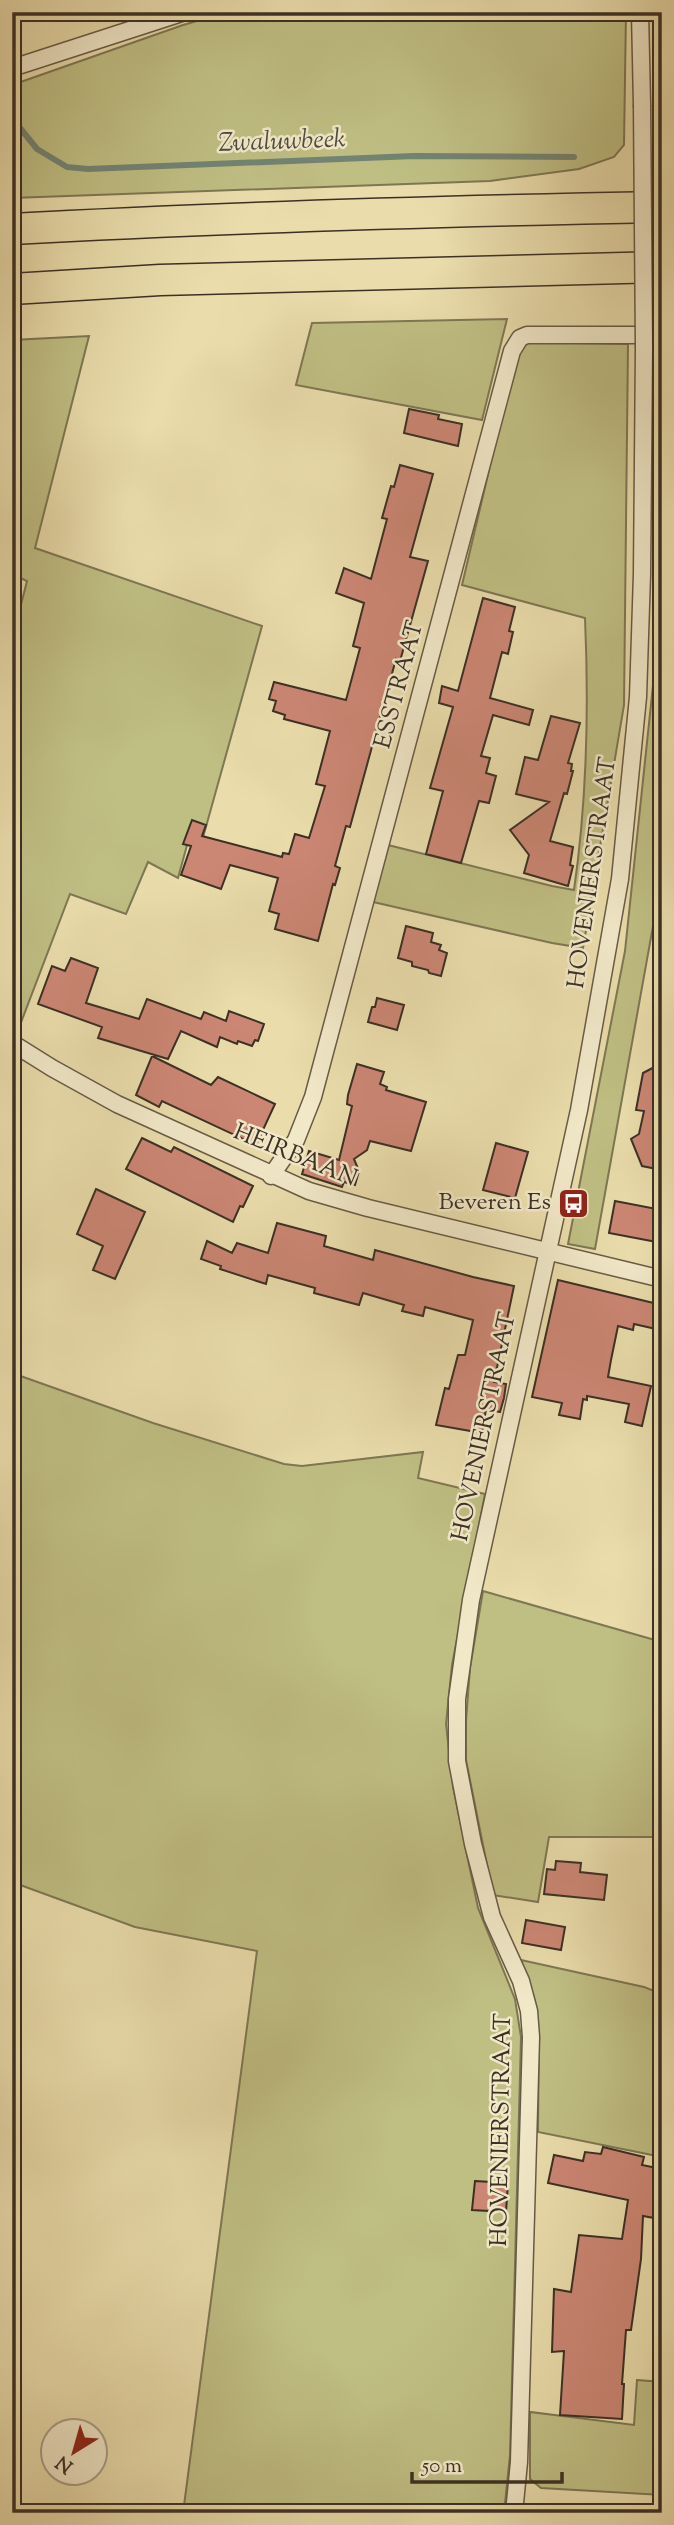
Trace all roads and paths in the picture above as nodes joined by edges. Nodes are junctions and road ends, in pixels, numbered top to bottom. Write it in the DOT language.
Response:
graph roads {
  1 [pos="185,12"];
  2 [pos="640,12"];
  3 [pos="12,68"];
  4 [pos="662,206"];
  5 [pos="12,229"];
  6 [pos="662,267"];
  7 [pos="12,289"];
  8 [pos="662,335"];
  9 [pos="12,1043"];
  10 [pos="271,1176"];
  11 [pos="547,1252"];
  12 [pos="662,1279"];
  13 [pos="514,2513"];
  1 -- 3 [label="street"];
  2 -- 11 [label="street, HOVENIERSTRAAT, bridge"];
  4 -- 5 [label="highway"];
  6 -- 7 [label="highway"];
  8 -- 10 [label="street, ESSTRAAT"];
  9 -- 10 [label="street, HEIRBAAN"];
  10 -- 11 [label="street, HEIRBAAN"];
  11 -- 12 [label="street, HEIRBAAN"];
  11 -- 13 [label="street, HOVENIERSTRAAT"];
}
